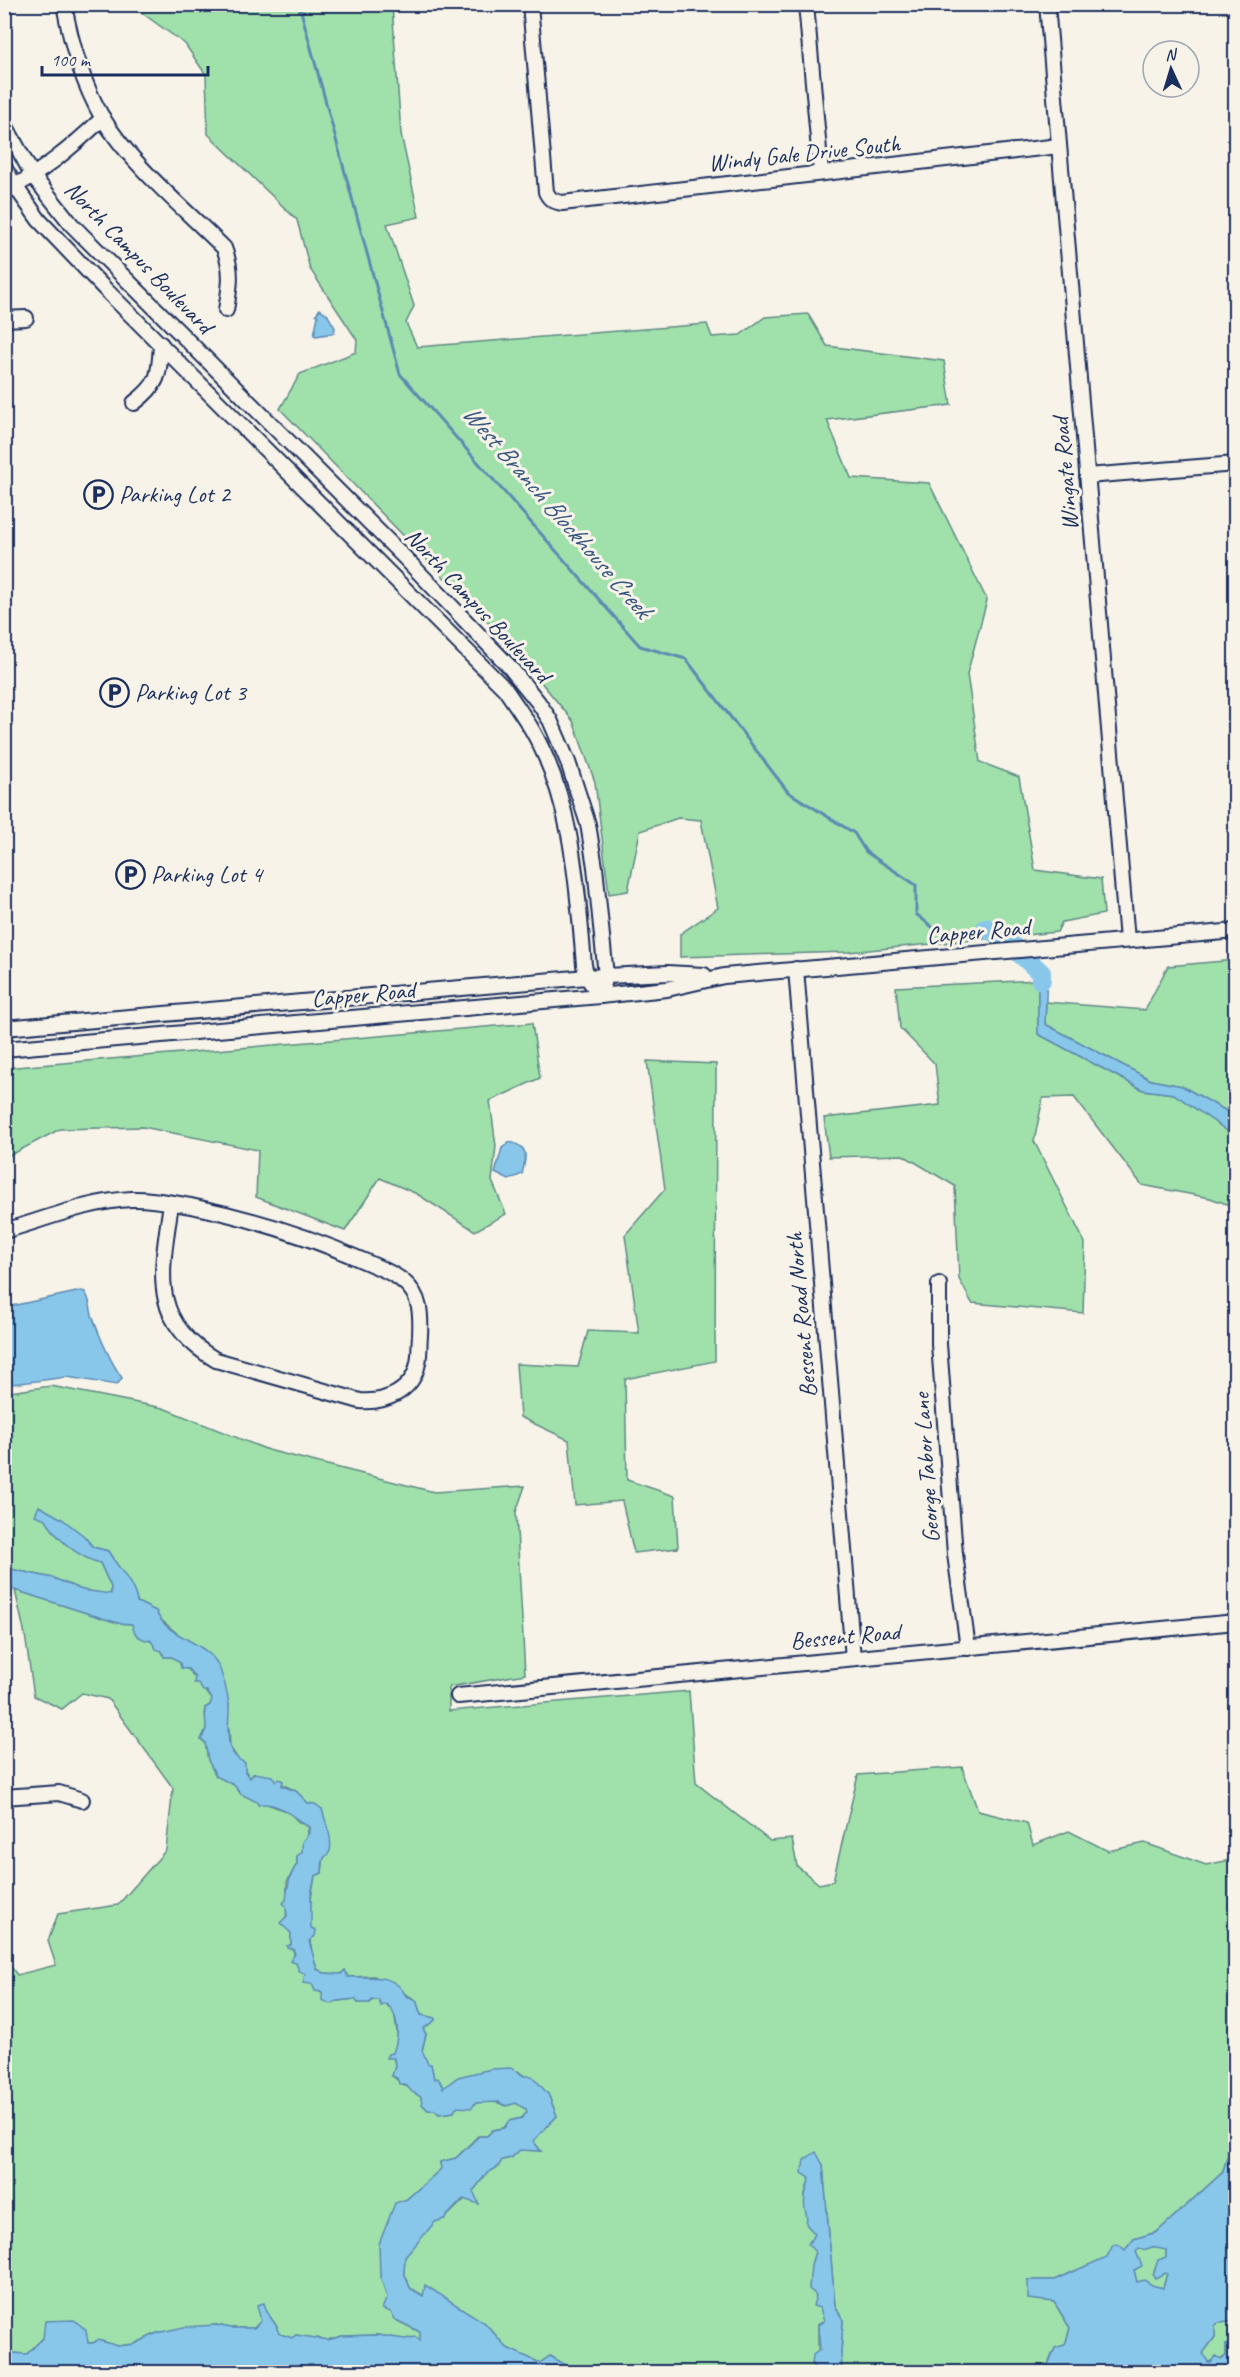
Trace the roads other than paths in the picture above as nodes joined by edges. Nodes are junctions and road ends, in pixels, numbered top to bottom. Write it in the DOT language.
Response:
graph roads {
  1 [pos="64,4"];
  2 [pos="530,4"];
  3 [pos="806,4"];
  4 [pos="1047,4"];
  5 [pos="103,118"];
  6 [pos="4,123"];
  7 [pos="1059,146"];
  8 [pos="4,167"];
  9 [pos="821,173"];
  10 [pos="33,176"];
  11 [pos="10,189"];
  12 [pos="226,310"];
  13 [pos="26,318"];
  14 [pos="4,319"];
  15 [pos="161,344"];
  16 [pos="134,403"];
  17 [pos="1236,464"];
  18 [pos="1087,476"];
  19 [pos="404,557"];
  20 [pos="390,572"];
  21 [pos="561,746"];
  22 [pos="543,752"];
  23 [pos="1236,931"];
  24 [pos="1127,940"];
  25 [pos="796,969"];
  26 [pos="606,976"];
  27 [pos="724,976"];
  28 [pos="587,977"];
  29 [pos="600,996"];
  30 [pos="4,1028"];
  31 [pos="4,1048"];
  32 [pos="171,1203"];
  33 [pos="4,1231"];
  34 [pos="939,1284"];
  35 [pos="1236,1622"];
  36 [pos="968,1648"];
  37 [pos="853,1658"];
  38 [pos="458,1696"];
  39 [pos="4,1797"];
  40 [pos="82,1800"];
  1 -- 5 [label="street"];
  2 -- 9 [label="street, Windy Gale Drive South"];
  3 -- 9 [label="street"];
  4 -- 7 [label="street, Wingate Road"];
  5 -- 10 [label="street"];
  5 -- 12 [label="street"];
  6 -- 10 [label="street, North Campus Boulevard"];
  7 -- 9 [label="street, Windy Gale Drive South"];
  7 -- 18 [label="street, Wingate Road"];
  8 -- 11 [label="street, North Campus Boulevard"];
  10 -- 11 [label="street"];
  10 -- 19 [label="street, North Campus Boulevard"];
  11 -- 15 [label="street, North Campus Boulevard"];
  13 -- 14 [label="street"];
  15 -- 16 [label="street"];
  15 -- 20 [label="street, North Campus Boulevard"];
  17 -- 18 [label="street"];
  18 -- 24 [label="street, Wingate Road"];
  19 -- 20 [label="street"];
  19 -- 21 [label="street, North Campus Boulevard"];
  20 -- 22 [label="street, North Campus Boulevard"];
  21 -- 22 [label="street"];
  21 -- 26 [label="street, North Campus Boulevard"];
  22 -- 28 [label="street, North Campus Boulevard"];
  23 -- 24 [label="street, Capper Road"];
  24 -- 25 [label="street, Capper Road"];
  25 -- 27 [label="street, Capper Road"];
  25 -- 37 [label="street, Bessent Road North"];
  26 -- 27 [label="street, Capper Road"];
  26 -- 28 [label="street, Capper Road"];
  26 -- 29 [label="street, North Campus Boulevard"];
  27 -- 29 [label="street, Capper Road"];
  28 -- 29 [label="street, North Campus Boulevard"];
  28 -- 30 [label="street, Capper Road"];
  29 -- 31 [label="street, Capper Road"];
  32 -- 32 [label="street"];
  32 -- 33 [label="street"];
  34 -- 36 [label="street, George Tabor Lane"];
  35 -- 36 [label="street, Bessent Road"];
  36 -- 37 [label="street, Bessent Road"];
  37 -- 38 [label="street, Bessent Road"];
  39 -- 40 [label="street"];
}
